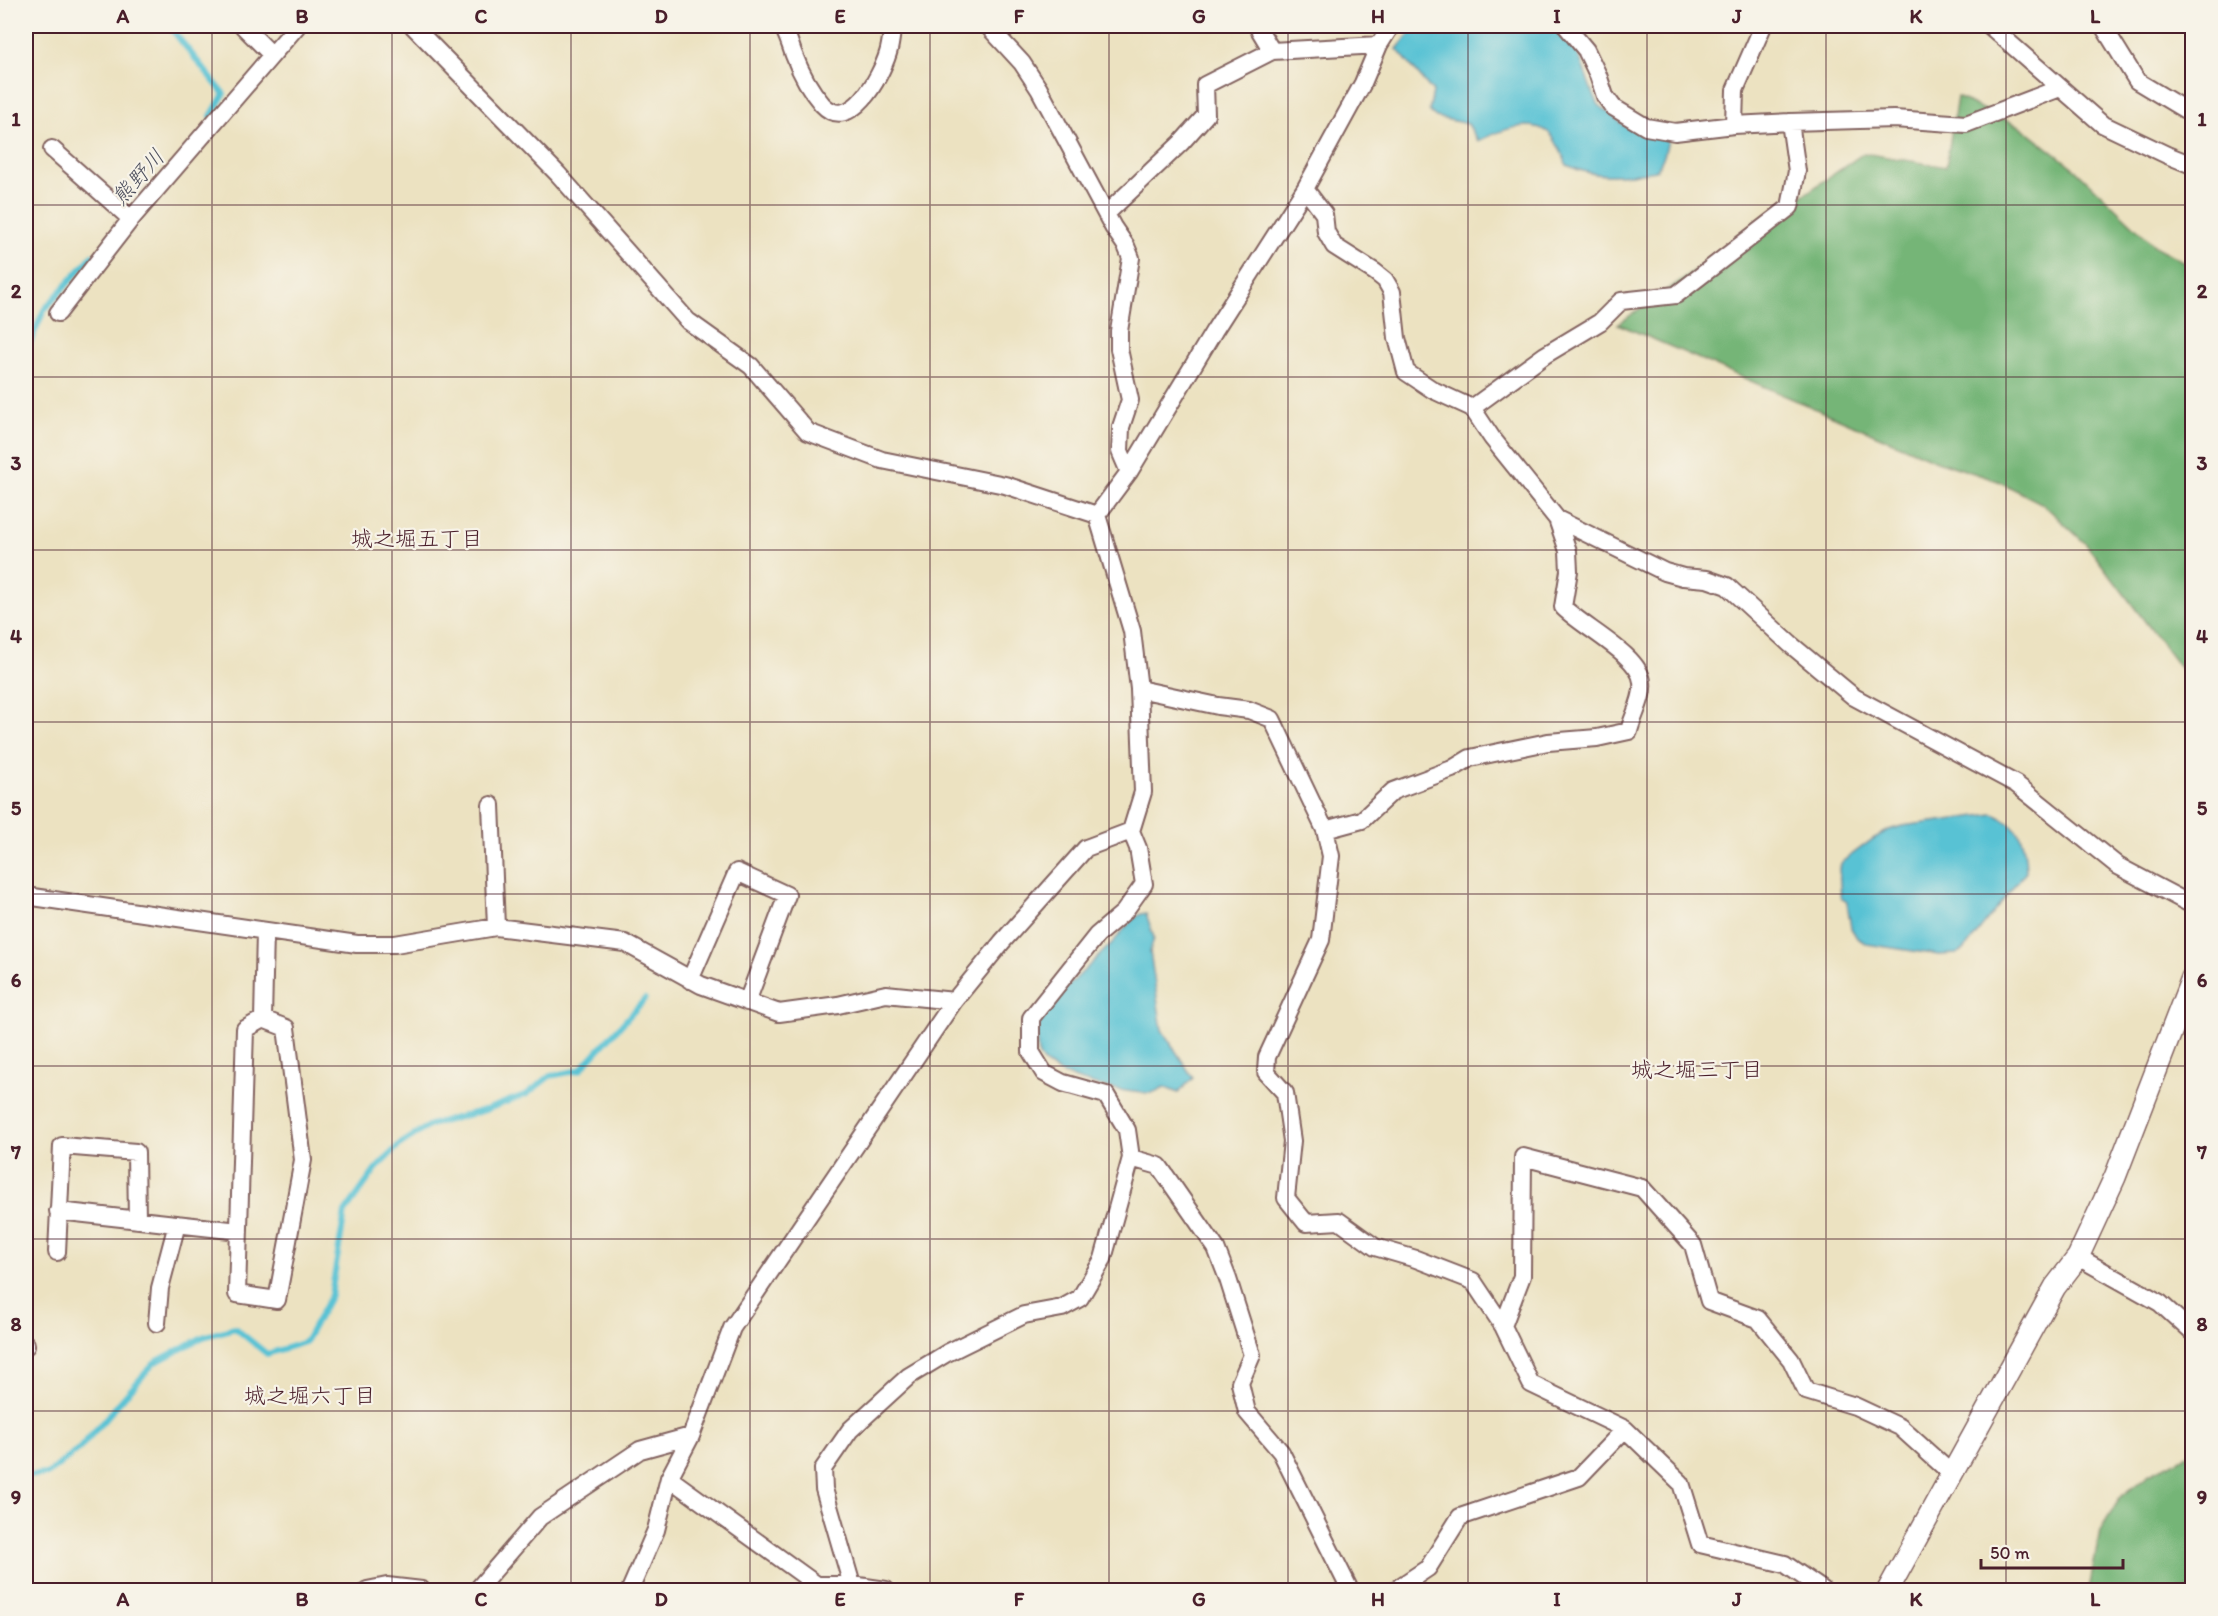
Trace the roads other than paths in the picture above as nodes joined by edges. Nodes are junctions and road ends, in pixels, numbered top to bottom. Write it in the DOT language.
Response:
graph roads {
  1 [pos="243,26"];
  2 [pos="297,26"];
  3 [pos="782,26"];
  4 [pos="893,26"];
  5 [pos="988,26"];
  6 [pos="1257,26"];
  7 [pos="1391,26"];
  8 [pos="1566,26"];
  9 [pos="1763,26"];
  10 [pos="1990,26"];
  11 [pos="2103,26"];
  12 [pos="417,27"];
  13 [pos="1379,45"];
  14 [pos="1272,51"];
  15 [pos="271,54"];
  16 [pos="2060,88"];
  17 [pos="2193,114"];
  18 [pos="1790,122"];
  19 [pos="1734,125"];
  20 [pos="52,149"];
  21 [pos="2193,165"];
  22 [pos="1305,189"];
  23 [pos="1106,214"];
  24 [pos="131,219"];
  25 [pos="58,313"];
  26 [pos="1472,408"];
  27 [pos="1129,472"];
  28 [pos="1097,515"];
  29 [pos="1557,519"];
  30 [pos="1139,688"];
  31 [pos="490,805"];
  32 [pos="1325,830"];
  33 [pos="1131,831"];
  34 [pos="26,896"];
  35 [pos="2193,905"];
  36 [pos="496,927"];
  37 [pos="265,932"];
  38 [pos="2193,978"];
  39 [pos="690,980"];
  40 [pos="954,1001"];
  41 [pos="747,1002"];
  42 [pos="263,1020"];
  43 [pos="1131,1158"];
  44 [pos="58,1211"];
  45 [pos="137,1220"];
  46 [pos="177,1224"];
  47 [pos="239,1231"];
  48 [pos="57,1252"];
  49 [pos="2078,1257"];
  50 [pos="157,1323"];
  51 [pos="1503,1326"];
  52 [pos="2193,1332"];
  53 [pos="1625,1429"];
  54 [pos="691,1436"];
  55 [pos="1953,1475"];
  56 [pos="669,1478"];
  57 [pos="852,1585"];
  58 [pos="818,1588"];
  59 [pos="367,1590"];
  60 [pos="422,1590"];
  61 [pos="477,1590"];
  62 [pos="630,1590"];
  63 [pos="886,1590"];
  64 [pos="1350,1590"];
  65 [pos="1395,1590"];
  66 [pos="1823,1590"];
  67 [pos="1888,1590"];
  1 -- 15 [label="street"];
  2 -- 15 [label="street"];
  3 -- 4 [label="street"];
  5 -- 23 [label="street"];
  6 -- 14 [label="street"];
  7 -- 13 [label="street"];
  8 -- 19 [label="street"];
  9 -- 19 [label="street"];
  10 -- 16 [label="street"];
  11 -- 17 [label="street"];
  12 -- 28 [label="street"];
  13 -- 14 [label="street"];
  13 -- 22 [label="street"];
  14 -- 23 [label="street"];
  15 -- 24 [label="street"];
  16 -- 18 [label="street"];
  16 -- 21 [label="street"];
  18 -- 19 [label="street"];
  18 -- 26 [label="street"];
  20 -- 24 [label="street"];
  22 -- 26 [label="street"];
  22 -- 27 [label="street"];
  23 -- 27 [label="street"];
  24 -- 25 [label="street"];
  26 -- 29 [label="street"];
  27 -- 28 [label="street"];
  28 -- 30 [label="street"];
  29 -- 32 [label="street"];
  29 -- 35 [label="street"];
  30 -- 32 [label="street"];
  30 -- 33 [label="street"];
  31 -- 36 [label="street"];
  32 -- 51 [label="street"];
  33 -- 40 [label="street"];
  33 -- 43 [label="street"];
  34 -- 37 [label="street"];
  36 -- 37 [label="street"];
  36 -- 39 [label="street"];
  37 -- 42 [label="street"];
  38 -- 49 [label="street"];
  39 -- 41 [label="street"];
  39 -- 41 [label="street"];
  40 -- 41 [label="street"];
  40 -- 54 [label="street"];
  42 -- 47 [label="street"];
  42 -- 47 [label="street"];
  43 -- 57 [label="street"];
  43 -- 64 [label="street"];
  44 -- 45 [label="street"];
  44 -- 45 [label="street"];
  44 -- 48 [label="street"];
  45 -- 46 [label="street"];
  46 -- 47 [label="street"];
  46 -- 50 [label="street"];
  49 -- 52 [label="street"];
  49 -- 55 [label="street"];
  51 -- 53 [label="street"];
  51 -- 55 [label="street"];
  53 -- 65 [label="street"];
  53 -- 66 [label="street"];
  54 -- 56 [label="street"];
  54 -- 61 [label="street"];
  55 -- 67 [label="street"];
  56 -- 58 [label="street"];
  56 -- 62 [label="street"];
  57 -- 58 [label="street"];
  57 -- 63 [label="street"];
  59 -- 60 [label="street"];
}
